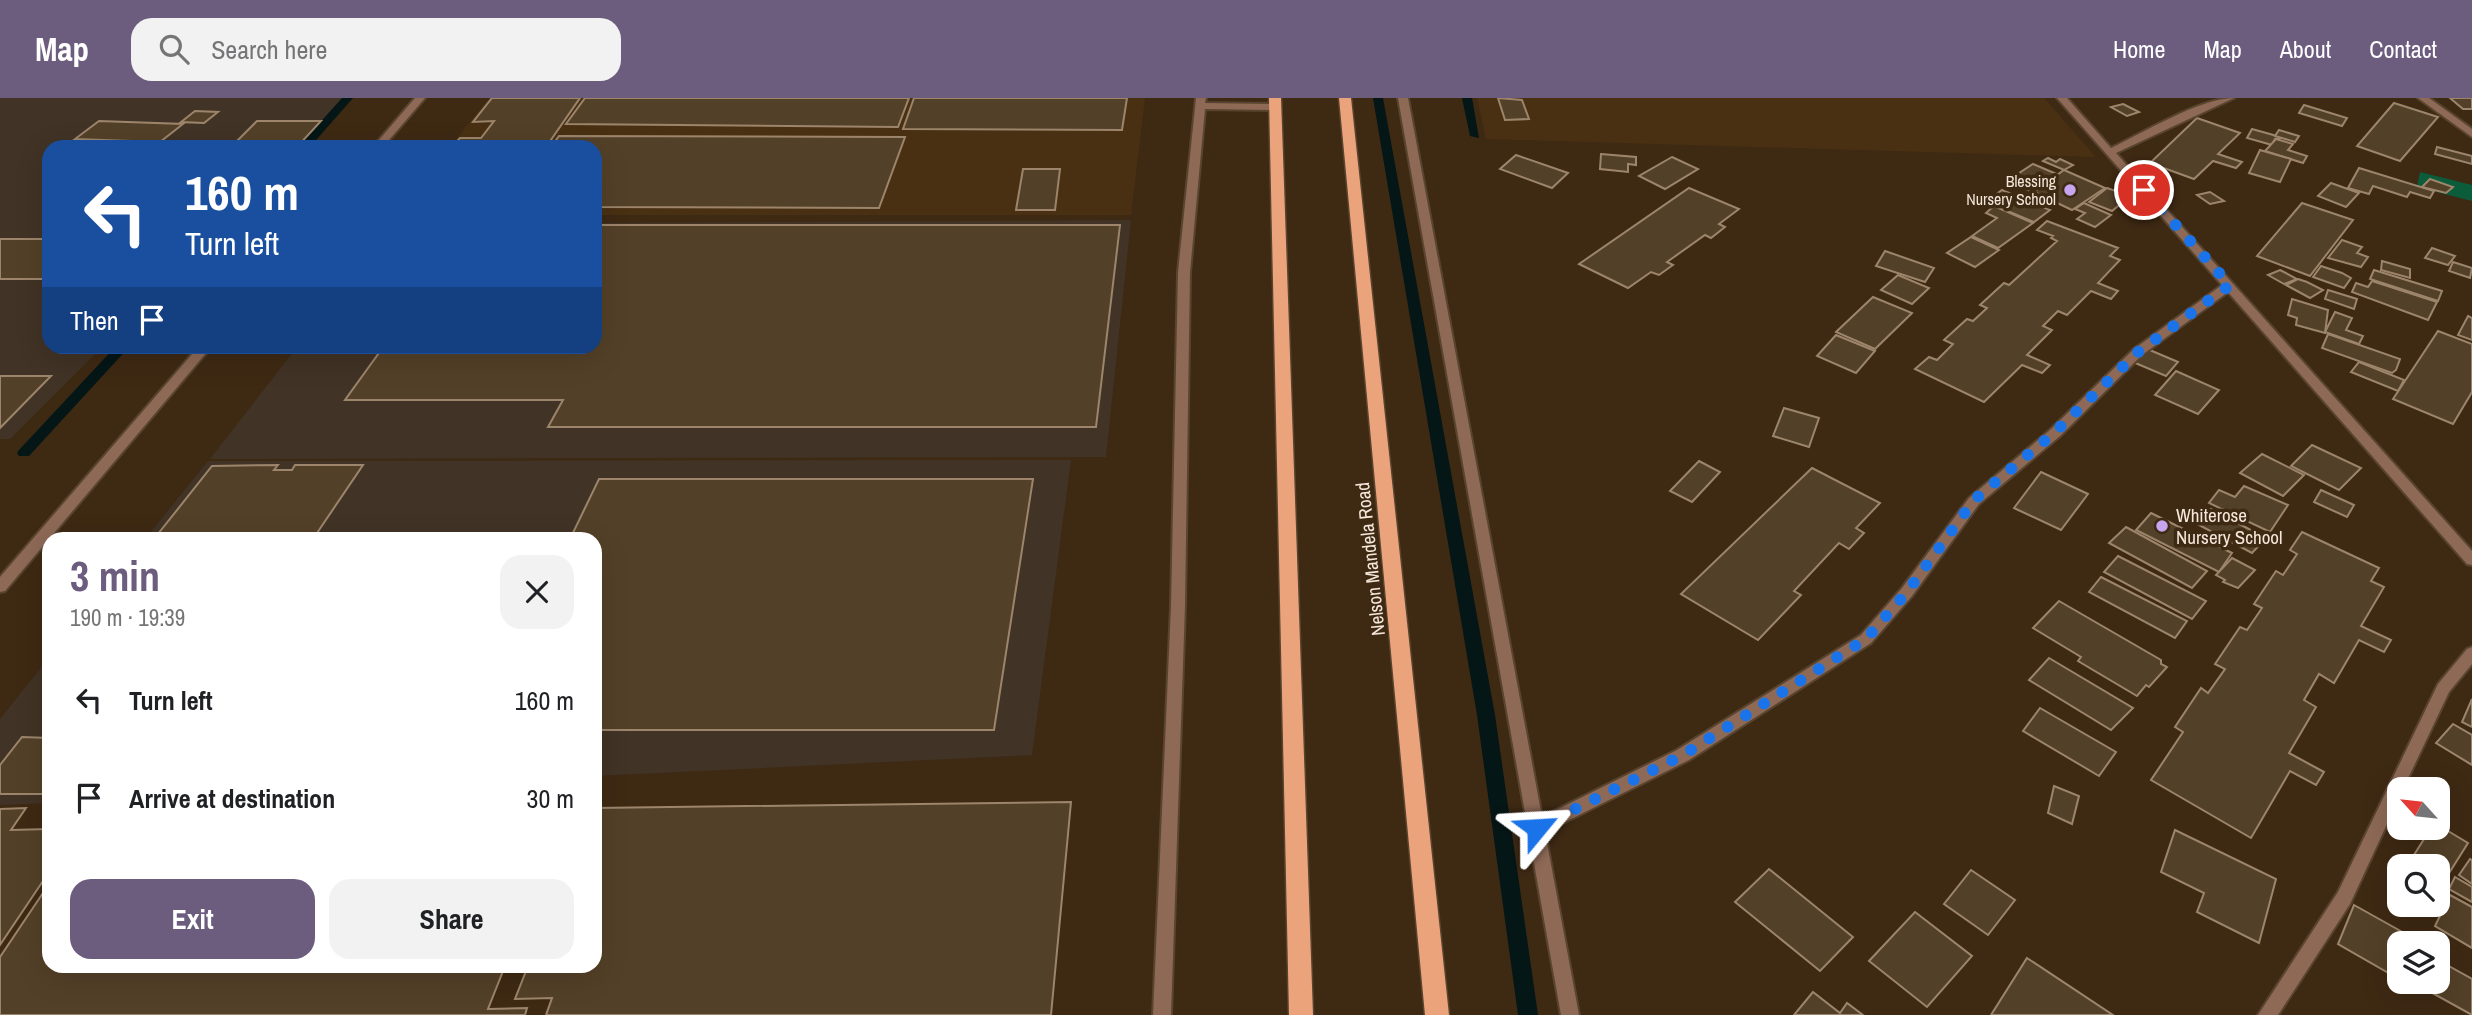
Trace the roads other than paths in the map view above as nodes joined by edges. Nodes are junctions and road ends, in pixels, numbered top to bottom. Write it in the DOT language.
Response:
graph roads {
  1 [pos="420,98"];
  2 [pos="1345,98"];
  3 [pos="1402,98"];
  4 [pos="2062,98"];
  5 [pos="2229,98"];
  6 [pos="2423,98"];
  7 [pos="1200,102"];
  8 [pos="1275,102"];
  9 [pos="2472,134"];
  10 [pos="384,140"];
  11 [pos="2110,152"];
  12 [pos="2230,285"];
  13 [pos="199,354"];
  14 [pos="47,532"];
  15 [pos="42,538"];
  16 [pos="2472,560"];
  17 [pos="0,587"];
  18 [pos="2472,653"];
  19 [pos="1537,828"];
  20 [pos="1161,1015"];
  21 [pos="1301,1015"];
  22 [pos="1437,1015"];
  23 [pos="1570,1015"];
  24 [pos="2267,1015"];
  1 -- 10 [label="street"];
  2 -- 22 [label="main road, Nelson Mandela Road"];
  3 -- 19 [label="street"];
  4 -- 11 [label="street"];
  5 -- 11 [label="street"];
  6 -- 9 [label="street"];
  7 -- 8 [label="street"];
  7 -- 20 [label="street"];
  8 -- 21 [label="main road"];
  11 -- 12 [label="street"];
  12 -- 16 [label="street"];
  12 -- 19 [label="street"];
  13 -- 14 [label="street"];
  15 -- 17 [label="street"];
  18 -- 24 [label="street"];
  19 -- 23 [label="street"];
}
